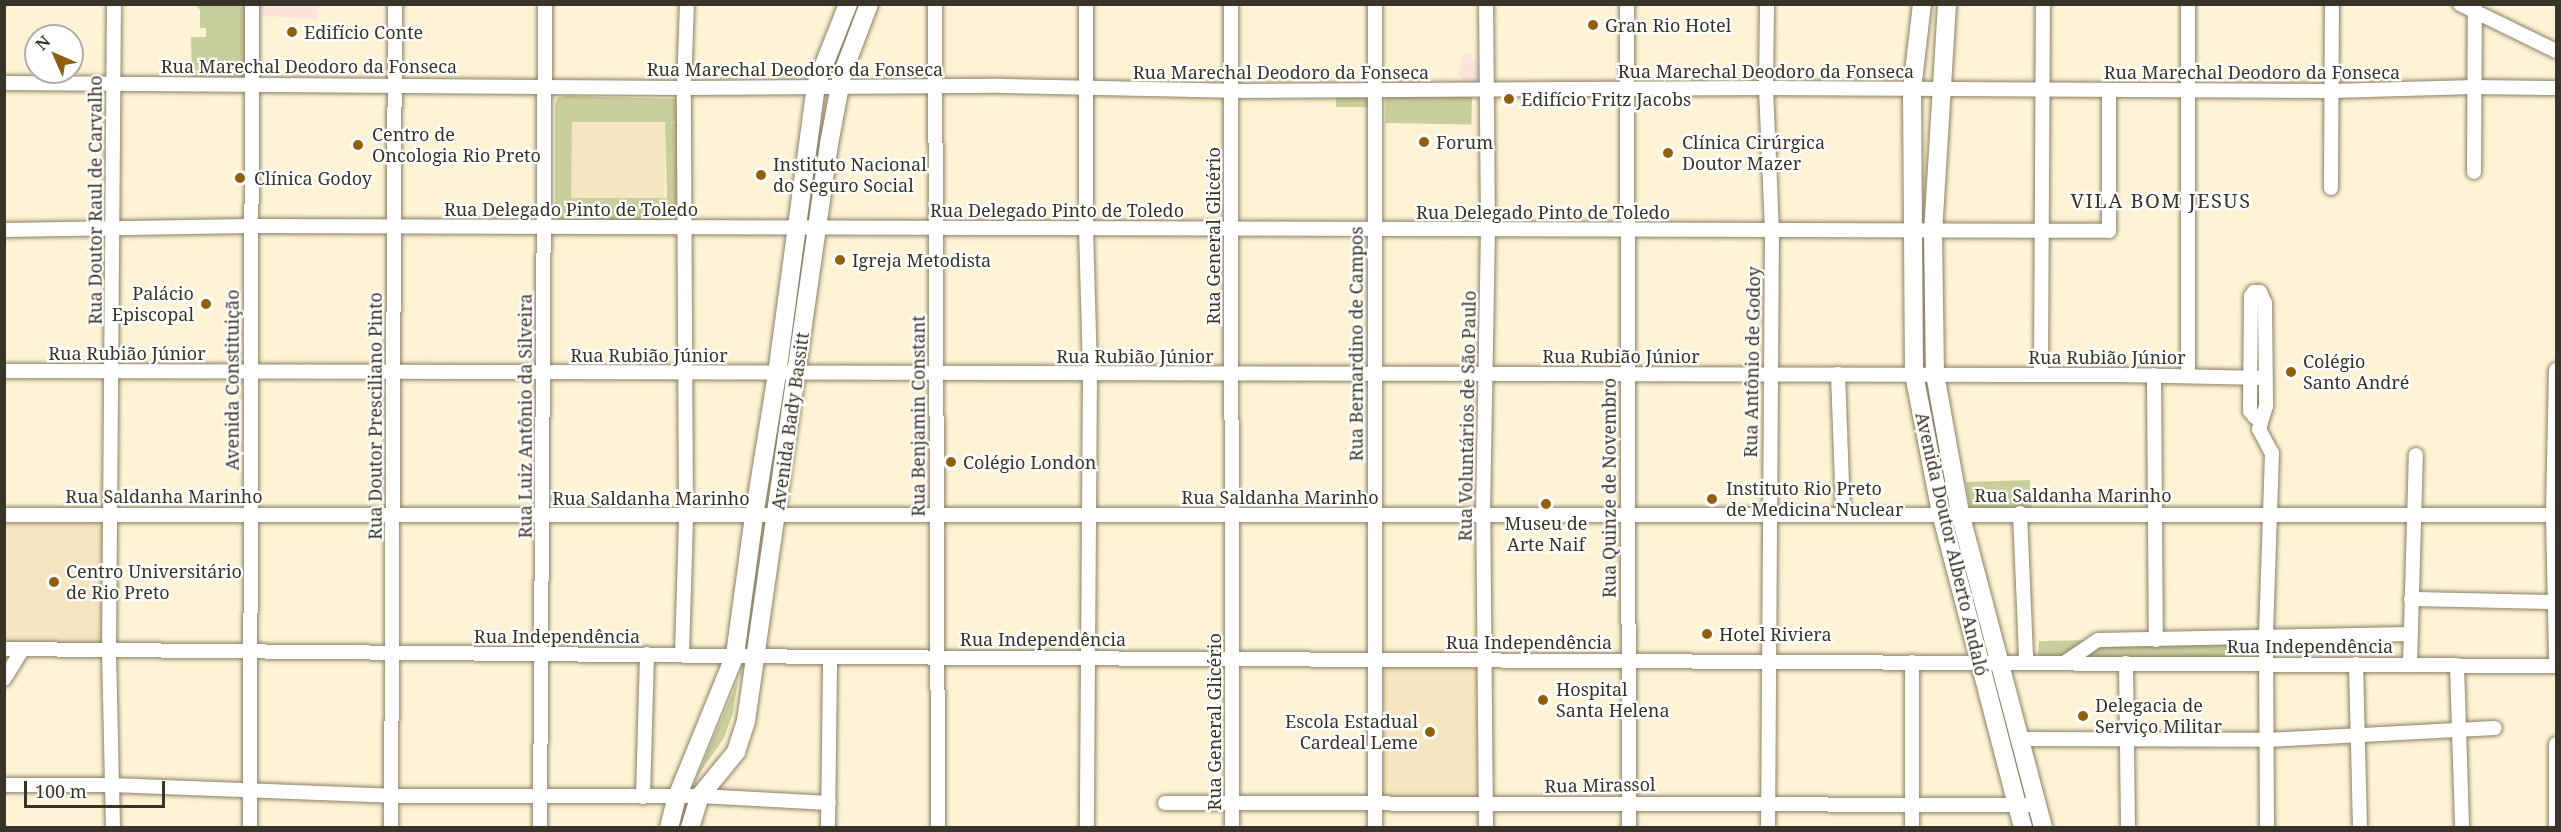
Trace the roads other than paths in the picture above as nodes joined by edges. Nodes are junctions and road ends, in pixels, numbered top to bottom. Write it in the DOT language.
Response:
graph roads {
  1 [pos="114,4"];
  2 [pos="252,4"];
  3 [pos="395,4"];
  4 [pos="545,4"];
  5 [pos="687,4"];
  6 [pos="848,4"];
  7 [pos="869,4"];
  8 [pos="935,4"];
  9 [pos="1086,4"];
  10 [pos="1231,4"];
  11 [pos="1375,4"];
  12 [pos="1486,4"];
  13 [pos="1627,4"];
  14 [pos="1767,4"];
  15 [pos="1922,4"];
  16 [pos="1947,4"];
  17 [pos="2043,4"];
  18 [pos="2188,4"];
  19 [pos="2332,4"];
  20 [pos="2460,4"];
  21 [pos="2475,8"];
  22 [pos="2556,51"];
  23 [pos="5,83"];
  24 [pos="113,84"];
  25 [pos="394,84"];
  26 [pos="252,85"];
  27 [pos="544,85"];
  28 [pos="816,85"];
  29 [pos="839,86"];
  30 [pos="936,86"];
  31 [pos="2474,87"];
  32 [pos="684,88"];
  33 [pos="1086,88"];
  34 [pos="1766,88"];
  35 [pos="1940,88"];
  36 [pos="2188,88"];
  37 [pos="2556,88"];
  38 [pos="1625,89"];
  39 [pos="1911,89"];
  40 [pos="2042,89"];
  41 [pos="1375,90"];
  42 [pos="1486,90"];
  43 [pos="1231,91"];
  44 [pos="2109,91"];
  45 [pos="2332,91"];
  46 [pos="2474,172"];
  47 [pos="2331,188"];
  48 [pos="251,226"];
  49 [pos="394,227"];
  50 [pos="543,227"];
  51 [pos="686,227"];
  52 [pos="796,228"];
  53 [pos="818,228"];
  54 [pos="936,228"];
  55 [pos="1086,228"];
  56 [pos="112,229"];
  57 [pos="1232,229"];
  58 [pos="1375,229"];
  59 [pos="1488,229"];
  60 [pos="4,230"];
  61 [pos="1628,230"];
  62 [pos="1772,230"];
  63 [pos="1912,230"];
  64 [pos="1933,231"];
  65 [pos="2042,231"];
  66 [pos="2258,331"];
  67 [pos="2556,370"];
  68 [pos="4,371"];
  69 [pos="112,371"];
  70 [pos="250,372"];
  71 [pos="393,372"];
  72 [pos="543,373"];
  73 [pos="684,373"];
  74 [pos="796,373"];
  75 [pos="777,374"];
  76 [pos="936,374"];
  77 [pos="1090,374"];
  78 [pos="1232,374"];
  79 [pos="1376,374"];
  80 [pos="1484,374"];
  81 [pos="1628,374"];
  82 [pos="1770,374"];
  83 [pos="1838,374"];
  84 [pos="1914,374"];
  85 [pos="1935,374"];
  86 [pos="2041,374"];
  87 [pos="2154,375"];
  88 [pos="2188,375"];
  89 [pos="2258,377"];
  90 [pos="2416,456"];
  91 [pos="250,513"];
  92 [pos="1843,513"];
  93 [pos="1941,513"];
  94 [pos="1960,513"];
  95 [pos="2020,513"];
  96 [pos="111,514"];
  97 [pos="392,514"];
  98 [pos="1483,514"];
  99 [pos="1627,514"];
  100 [pos="1769,514"];
  101 [pos="2155,514"];
  102 [pos="2270,514"];
  103 [pos="2555,514"];
  104 [pos="4,515"];
  105 [pos="542,515"];
  106 [pos="1232,515"];
  107 [pos="1374,515"];
  108 [pos="2413,515"];
  109 [pos="686,516"];
  110 [pos="754,516"];
  111 [pos="937,516"];
  112 [pos="1089,516"];
  113 [pos="777,517"];
  114 [pos="2411,599"];
  115 [pos="2554,602"];
  116 [pos="2411,634"];
  117 [pos="2266,636"];
  118 [pos="2156,640"];
  119 [pos="4,649"];
  120 [pos="22,651"];
  121 [pos="109,652"];
  122 [pos="249,652"];
  123 [pos="392,653"];
  124 [pos="541,654"];
  125 [pos="647,654"];
  126 [pos="682,654"];
  127 [pos="735,655"];
  128 [pos="755,656"];
  129 [pos="937,656"];
  130 [pos="830,657"];
  131 [pos="1087,657"];
  132 [pos="1232,658"];
  133 [pos="1375,659"];
  134 [pos="1485,660"];
  135 [pos="1627,660"];
  136 [pos="1769,661"];
  137 [pos="1980,661"];
  138 [pos="1912,662"];
  139 [pos="1998,663"];
  140 [pos="2024,663"];
  141 [pos="2064,663"];
  142 [pos="2126,663"];
  143 [pos="2266,664"];
  144 [pos="2356,664"];
  145 [pos="2556,664"];
  146 [pos="2410,665"];
  147 [pos="2457,665"];
  148 [pos="4,679"];
  149 [pos="2495,728"];
  150 [pos="2458,730"];
  151 [pos="2358,735"];
  152 [pos="2018,739"];
  153 [pos="2127,740"];
  154 [pos="2267,740"];
  155 [pos="2556,744"];
  156 [pos="4,785"];
  157 [pos="111,785"];
  158 [pos="250,793"];
  159 [pos="541,795"];
  160 [pos="391,796"];
  161 [pos="700,796"];
  162 [pos="643,797"];
  163 [pos="677,797"];
  164 [pos="1376,802"];
  165 [pos="1629,802"];
  166 [pos="829,803"];
  167 [pos="1165,803"];
  168 [pos="1233,803"];
  169 [pos="1486,805"];
  170 [pos="1768,805"];
  171 [pos="1912,805"];
  172 [pos="2016,805"];
  173 [pos="2036,805"];
  174 [pos="113,828"];
  175 [pos="250,828"];
  176 [pos="391,828"];
  177 [pos="540,828"];
  178 [pos="669,828"];
  179 [pos="690,828"];
  180 [pos="828,828"];
  181 [pos="938,828"];
  182 [pos="1087,828"];
  183 [pos="1232,828"];
  184 [pos="1376,828"];
  185 [pos="1486,828"];
  186 [pos="1629,828"];
  187 [pos="1768,828"];
  188 [pos="1912,828"];
  189 [pos="2023,828"];
  190 [pos="2043,828"];
  191 [pos="2128,828"];
  192 [pos="2267,828"];
  193 [pos="2360,828"];
  194 [pos="2462,828"];
  195 [pos="2556,828"];
  1 -- 24 [label="street, Rua Doutor Raul de Carvalho"];
  2 -- 26 [label="street, Avenida Constituição"];
  3 -- 25 [label="street, Rua Doutor Presciliano Pinto"];
  4 -- 27 [label="street, Rua Luiz Antônio da Silveira"];
  5 -- 32 [label="street"];
  6 -- 28 [label="main road, Avenida Bady Bassitt"];
  7 -- 29 [label="main road, Avenida Bady Bassitt"];
  8 -- 30 [label="street, Rua Benjamin Constant"];
  9 -- 33 [label="street"];
  10 -- 43 [label="street, Rua General Glicério"];
  11 -- 41 [label="street, Rua Bernardino de Campos"];
  12 -- 42 [label="street, Rua Voluntários de São Paulo"];
  13 -- 38 [label="street, Rua Quinze de Novembro"];
  14 -- 34 [label="street, Rua Antônio de Godoy"];
  15 -- 39 [label="main road, Avenida Doutor Alberto Andaló"];
  16 -- 35 [label="main road, Avenida Doutor Alberto Andaló"];
  17 -- 40 [label="street"];
  18 -- 36 [label="street"];
  19 -- 45 [label="street"];
  20 -- 21 [label="street"];
  21 -- 22 [label="street"];
  21 -- 31 [label="street"];
  23 -- 24 [label="street, Rua Marechal Deodoro da Fonseca"];
  24 -- 26 [label="street, Rua Marechal Deodoro da Fonseca"];
  24 -- 56 [label="street, Rua Doutor Raul de Carvalho"];
  25 -- 26 [label="street, Rua Marechal Deodoro da Fonseca"];
  25 -- 27 [label="street, Rua Marechal Deodoro da Fonseca"];
  25 -- 49 [label="street, Rua Doutor Presciliano Pinto"];
  26 -- 48 [label="street, Avenida Constituição"];
  27 -- 32 [label="street, Rua Marechal Deodoro da Fonseca"];
  27 -- 50 [label="street, Rua Luiz Antônio da Silveira"];
  28 -- 29 [label="street, Rua Marechal Deodoro da Fonseca"];
  28 -- 32 [label="street, Rua Marechal Deodoro da Fonseca"];
  28 -- 52 [label="main road, Avenida Bady Bassitt"];
  29 -- 30 [label="street, Rua Marechal Deodoro da Fonseca"];
  29 -- 53 [label="main road, Avenida Bady Bassitt"];
  30 -- 33 [label="street, Rua Marechal Deodoro da Fonseca"];
  30 -- 54 [label="street, Rua Benjamin Constant"];
  31 -- 37 [label="street, Rua Marechal Deodoro da Fonseca"];
  31 -- 45 [label="street, Rua Marechal Deodoro da Fonseca"];
  31 -- 46 [label="street"];
  32 -- 51 [label="street"];
  33 -- 43 [label="street, Rua Marechal Deodoro da Fonseca"];
  33 -- 55 [label="street"];
  34 -- 38 [label="street, Rua Marechal Deodoro da Fonseca"];
  34 -- 39 [label="street, Rua Marechal Deodoro da Fonseca"];
  34 -- 62 [label="street, Rua Antônio de Godoy"];
  35 -- 39 [label="street, Rua Marechal Deodoro da Fonseca"];
  35 -- 40 [label="street, Rua Marechal Deodoro da Fonseca"];
  35 -- 64 [label="main road, Avenida Doutor Alberto Andaló"];
  36 -- 44 [label="street, Rua Marechal Deodoro da Fonseca"];
  36 -- 45 [label="street, Rua Marechal Deodoro da Fonseca"];
  36 -- 88 [label="street"];
  38 -- 42 [label="street, Rua Marechal Deodoro da Fonseca"];
  38 -- 61 [label="street, Rua Quinze de Novembro"];
  39 -- 63 [label="main road, Avenida Doutor Alberto Andaló"];
  40 -- 44 [label="street, Rua Marechal Deodoro da Fonseca"];
  40 -- 65 [label="street"];
  41 -- 42 [label="street, Rua Marechal Deodoro da Fonseca"];
  41 -- 43 [label="street, Rua Marechal Deodoro da Fonseca"];
  41 -- 58 [label="street, Rua Bernardino de Campos"];
  42 -- 59 [label="street, Rua Voluntários de São Paulo"];
  43 -- 57 [label="street, Rua General Glicério"];
  44 -- 65 [label="street, Rua Delegado Pinto de Toledo"];
  45 -- 47 [label="street"];
  48 -- 49 [label="street, Rua Delegado Pinto de Toledo"];
  48 -- 56 [label="street, Rua Delegado Pinto de Toledo"];
  48 -- 70 [label="street, Avenida Constituição"];
  49 -- 50 [label="street, Rua Delegado Pinto de Toledo"];
  49 -- 71 [label="street, Rua Doutor Presciliano Pinto"];
  50 -- 51 [label="street, Rua Delegado Pinto de Toledo"];
  50 -- 72 [label="street, Rua Luiz Antônio da Silveira"];
  51 -- 52 [label="street, Rua Delegado Pinto de Toledo"];
  51 -- 73 [label="street"];
  52 -- 53 [label="street, Rua Delegado Pinto de Toledo"];
  52 -- 75 [label="main road, Avenida Bady Bassitt"];
  53 -- 54 [label="street, Rua Delegado Pinto de Toledo"];
  53 -- 74 [label="main road, Avenida Bady Bassitt"];
  54 -- 55 [label="street, Rua Delegado Pinto de Toledo"];
  54 -- 76 [label="street, Rua Benjamin Constant"];
  55 -- 57 [label="street, Rua Delegado Pinto de Toledo"];
  55 -- 77 [label="street"];
  56 -- 60 [label="street, Rua Delegado Pinto de Toledo"];
  56 -- 69 [label="street, Rua Doutor Raul de Carvalho"];
  57 -- 58 [label="street, Rua Delegado Pinto de Toledo"];
  57 -- 78 [label="street, Rua General Glicério"];
  58 -- 59 [label="street, Rua Delegado Pinto de Toledo"];
  58 -- 79 [label="street, Rua Bernardino de Campos"];
  59 -- 61 [label="street, Rua Delegado Pinto de Toledo"];
  59 -- 80 [label="street, Rua Voluntários de São Paulo"];
  61 -- 62 [label="street, Rua Delegado Pinto de Toledo"];
  61 -- 81 [label="street, Rua Quinze de Novembro"];
  62 -- 63 [label="street, Rua Delegado Pinto de Toledo"];
  62 -- 82 [label="street, Rua Antônio de Godoy"];
  63 -- 64 [label="street, Rua Delegado Pinto de Toledo"];
  63 -- 84 [label="main road, Avenida Doutor Alberto Andaló"];
  64 -- 65 [label="street, Rua Delegado Pinto de Toledo"];
  64 -- 85 [label="main road, Avenida Doutor Alberto Andaló"];
  65 -- 86 [label="street"];
  66 -- 89 [label="street"];
  67 -- 103 [label="street"];
  68 -- 69 [label="street, Rua Rubião Júnior"];
  69 -- 70 [label="street, Rua Rubião Júnior"];
  69 -- 96 [label="street, Rua Doutor Raul de Carvalho"];
  70 -- 71 [label="street, Rua Rubião Júnior"];
  70 -- 91 [label="street, Avenida Constituição"];
  71 -- 72 [label="street, Rua Rubião Júnior"];
  71 -- 97 [label="street, Rua Doutor Presciliano Pinto"];
  72 -- 73 [label="street, Rua Rubião Júnior"];
  72 -- 105 [label="street, Rua Luiz Antônio da Silveira"];
  73 -- 75 [label="street, Rua Rubião Júnior"];
  73 -- 109 [label="street"];
  74 -- 75 [label="street, Rua Rubião Júnior"];
  74 -- 76 [label="street, Rua Rubião Júnior"];
  74 -- 113 [label="main road, Avenida Bady Bassitt"];
  75 -- 110 [label="main road, Avenida Bady Bassitt"];
  76 -- 77 [label="street, Rua Rubião Júnior"];
  76 -- 111 [label="street, Rua Benjamin Constant"];
  77 -- 78 [label="street, Rua Rubião Júnior"];
  77 -- 112 [label="street"];
  78 -- 79 [label="street, Rua Rubião Júnior"];
  78 -- 106 [label="street, Rua General Glicério"];
  79 -- 80 [label="street, Rua Rubião Júnior"];
  79 -- 107 [label="street, Rua Bernardino de Campos"];
  80 -- 81 [label="street, Rua Rubião Júnior"];
  80 -- 98 [label="street, Rua Voluntários de São Paulo"];
  81 -- 82 [label="street, Rua Rubião Júnior"];
  81 -- 99 [label="street, Rua Quinze de Novembro"];
  82 -- 83 [label="street, Rua Rubião Júnior"];
  82 -- 100 [label="street, Rua Antônio de Godoy"];
  83 -- 84 [label="street, Rua Rubião Júnior"];
  83 -- 92 [label="street"];
  84 -- 85 [label="street, Rua Rubião Júnior"];
  84 -- 93 [label="main road, Avenida Doutor Alberto Andaló"];
  85 -- 86 [label="street, Rua Rubião Júnior"];
  85 -- 94 [label="main road, Avenida Doutor Alberto Andaló"];
  86 -- 87 [label="street, Rua Rubião Júnior"];
  87 -- 88 [label="street, Rua Rubião Júnior"];
  87 -- 101 [label="street"];
  88 -- 89 [label="street, Rua Rubião Júnior"];
  89 -- 102 [label="street"];
  90 -- 108 [label="street"];
  91 -- 96 [label="street, Rua Saldanha Marinho"];
  91 -- 97 [label="street, Rua Saldanha Marinho"];
  91 -- 122 [label="street, Avenida Constituição"];
  92 -- 93 [label="street, Rua Saldanha Marinho"];
  92 -- 100 [label="street, Rua Saldanha Marinho"];
  93 -- 94 [label="street, Rua Saldanha Marinho"];
  93 -- 137 [label="main road, Avenida Doutor Alberto Andaló"];
  94 -- 95 [label="street, Rua Saldanha Marinho"];
  94 -- 139 [label="main road, Avenida Doutor Alberto Andaló"];
  95 -- 101 [label="street, Rua Saldanha Marinho"];
  95 -- 140 [label="street"];
  96 -- 104 [label="street, Rua Saldanha Marinho"];
  96 -- 121 [label="street, Rua Doutor Raul de Carvalho"];
  97 -- 105 [label="street, Rua Saldanha Marinho"];
  97 -- 123 [label="street, Rua Doutor Presciliano Pinto"];
  98 -- 99 [label="street, Rua Saldanha Marinho"];
  98 -- 107 [label="street, Rua Saldanha Marinho"];
  98 -- 134 [label="street, Rua Voluntários de São Paulo"];
  99 -- 100 [label="street, Rua Saldanha Marinho"];
  99 -- 135 [label="street, Rua Quinze de Novembro"];
  100 -- 136 [label="street, Rua Antônio de Godoy"];
  101 -- 102 [label="street, Rua Saldanha Marinho"];
  101 -- 118 [label="street"];
  102 -- 108 [label="street, Rua Saldanha Marinho"];
  102 -- 117 [label="street"];
  103 -- 108 [label="street, Rua Saldanha Marinho"];
  103 -- 115 [label="street"];
  105 -- 109 [label="street, Rua Saldanha Marinho"];
  105 -- 124 [label="street, Rua Luiz Antônio da Silveira"];
  106 -- 107 [label="street, Rua Saldanha Marinho"];
  106 -- 112 [label="street, Rua Saldanha Marinho"];
  106 -- 132 [label="street, Rua General Glicério"];
  107 -- 133 [label="street, Rua Bernardino de Campos"];
  108 -- 114 [label="street"];
  109 -- 110 [label="street, Rua Saldanha Marinho"];
  109 -- 126 [label="street"];
  110 -- 113 [label="street, Rua Saldanha Marinho"];
  110 -- 127 [label="main road, Avenida Bady Bassitt"];
  111 -- 112 [label="street, Rua Saldanha Marinho"];
  111 -- 113 [label="street, Rua Saldanha Marinho"];
  111 -- 129 [label="street, Rua Benjamin Constant"];
  112 -- 131 [label="street"];
  113 -- 128 [label="main road, Avenida Bady Bassitt"];
  114 -- 115 [label="street"];
  114 -- 116 [label="street"];
  115 -- 145 [label="street"];
  116 -- 117 [label="street, Rua Independência"];
  116 -- 146 [label="street"];
  117 -- 118 [label="street, Rua Independência"];
  117 -- 143 [label="street"];
  118 -- 141 [label="street, Rua Independência"];
  119 -- 120 [label="street, Rua Independência"];
  120 -- 121 [label="street, Rua Independência"];
  120 -- 148 [label="street"];
  121 -- 122 [label="street, Rua Independência"];
  121 -- 157 [label="street, Rua Doutor Raul de Carvalho"];
  122 -- 123 [label="street, Rua Independência"];
  122 -- 158 [label="street, Avenida Constituição"];
  123 -- 124 [label="street, Rua Independência"];
  123 -- 160 [label="street, Rua Doutor Presciliano Pinto"];
  124 -- 125 [label="street, Rua Independência"];
  124 -- 159 [label="street, Rua Luiz Antônio da Silveira"];
  125 -- 126 [label="street, Rua Independência"];
  125 -- 162 [label="street"];
  126 -- 127 [label="street, Rua Independência"];
  127 -- 128 [label="street, Rua Independência"];
  127 -- 163 [label="main road, Avenida Bady Bassitt"];
  128 -- 130 [label="street, Rua Independência"];
  128 -- 161 [label="main road, Avenida Bady Bassitt"];
  129 -- 130 [label="street, Rua Independência"];
  129 -- 131 [label="street, Rua Independência"];
  129 -- 181 [label="street, Rua Benjamin Constant"];
  130 -- 166 [label="street"];
  131 -- 132 [label="street, Rua Independência"];
  131 -- 182 [label="street"];
  132 -- 133 [label="street, Rua Independência"];
  132 -- 168 [label="street, Rua General Glicério"];
  133 -- 134 [label="street, Rua Independência"];
  133 -- 164 [label="street, Rua Bernardino de Campos"];
  134 -- 135 [label="street, Rua Independência"];
  134 -- 169 [label="street, Rua Voluntários de São Paulo"];
  135 -- 136 [label="street, Rua Independência"];
  135 -- 165 [label="street, Rua Quinze de Novembro"];
  136 -- 138 [label="street, Rua Independência"];
  136 -- 170 [label="street, Rua Antônio de Godoy"];
  137 -- 138 [label="street, Rua Independência"];
  137 -- 139 [label="street, Rua Independência"];
  137 -- 172 [label="main road, Avenida Doutor Alberto Andaló"];
  138 -- 171 [label="street"];
  139 -- 140 [label="street, Rua Independência"];
  139 -- 152 [label="main road, Avenida Doutor Alberto Andaló"];
  140 -- 141 [label="street, Rua Independência"];
  141 -- 142 [label="street, Rua Independência"];
  142 -- 143 [label="street, Rua Independência"];
  142 -- 153 [label="street"];
  143 -- 144 [label="street, Rua Independência"];
  143 -- 154 [label="street"];
  144 -- 146 [label="street, Rua Independência"];
  144 -- 151 [label="street"];
  145 -- 147 [label="street, Rua Independência"];
  146 -- 147 [label="street, Rua Independência"];
  147 -- 150 [label="street"];
  149 -- 150 [label="street"];
  150 -- 151 [label="street"];
  150 -- 194 [label="street"];
  151 -- 154 [label="street"];
  151 -- 193 [label="street"];
  152 -- 153 [label="street"];
  152 -- 173 [label="main road, Avenida Doutor Alberto Andaló"];
  153 -- 154 [label="street"];
  153 -- 191 [label="street"];
  154 -- 192 [label="street"];
  155 -- 195 [label="street"];
  156 -- 157 [label="street"];
  157 -- 158 [label="street"];
  157 -- 174 [label="street, Rua Doutor Raul de Carvalho"];
  158 -- 160 [label="street"];
  158 -- 175 [label="street, Avenida Constituição"];
  159 -- 160 [label="street"];
  159 -- 162 [label="street"];
  159 -- 177 [label="street, Rua Luiz Antônio da Silveira"];
  160 -- 176 [label="street, Rua Doutor Presciliano Pinto"];
  161 -- 163 [label="street"];
  161 -- 166 [label="street"];
  161 -- 179 [label="main road, Avenida Bady Bassitt"];
  162 -- 163 [label="street"];
  163 -- 178 [label="main road, Avenida Bady Bassitt"];
  164 -- 168 [label="street, Rua Mirassol"];
  164 -- 169 [label="street, Rua Mirassol"];
  164 -- 184 [label="street, Rua Bernardino de Campos"];
  165 -- 169 [label="street, Rua Mirassol"];
  165 -- 170 [label="street, Rua Mirassol"];
  165 -- 186 [label="street, Rua Quinze de Novembro"];
  166 -- 180 [label="street"];
  167 -- 168 [label="street, Rua Mirassol"];
  168 -- 183 [label="street, Rua General Glicério"];
  169 -- 185 [label="street, Rua Voluntários de São Paulo"];
  170 -- 171 [label="street, Rua Mirassol"];
  170 -- 187 [label="street, Rua Antônio de Godoy"];
  171 -- 172 [label="street, Rua Mirassol"];
  171 -- 188 [label="street"];
  172 -- 173 [label="street, Rua Mirassol"];
  172 -- 189 [label="main road, Avenida Doutor Alberto Andaló"];
  173 -- 190 [label="main road, Avenida Doutor Alberto Andaló"];
}
